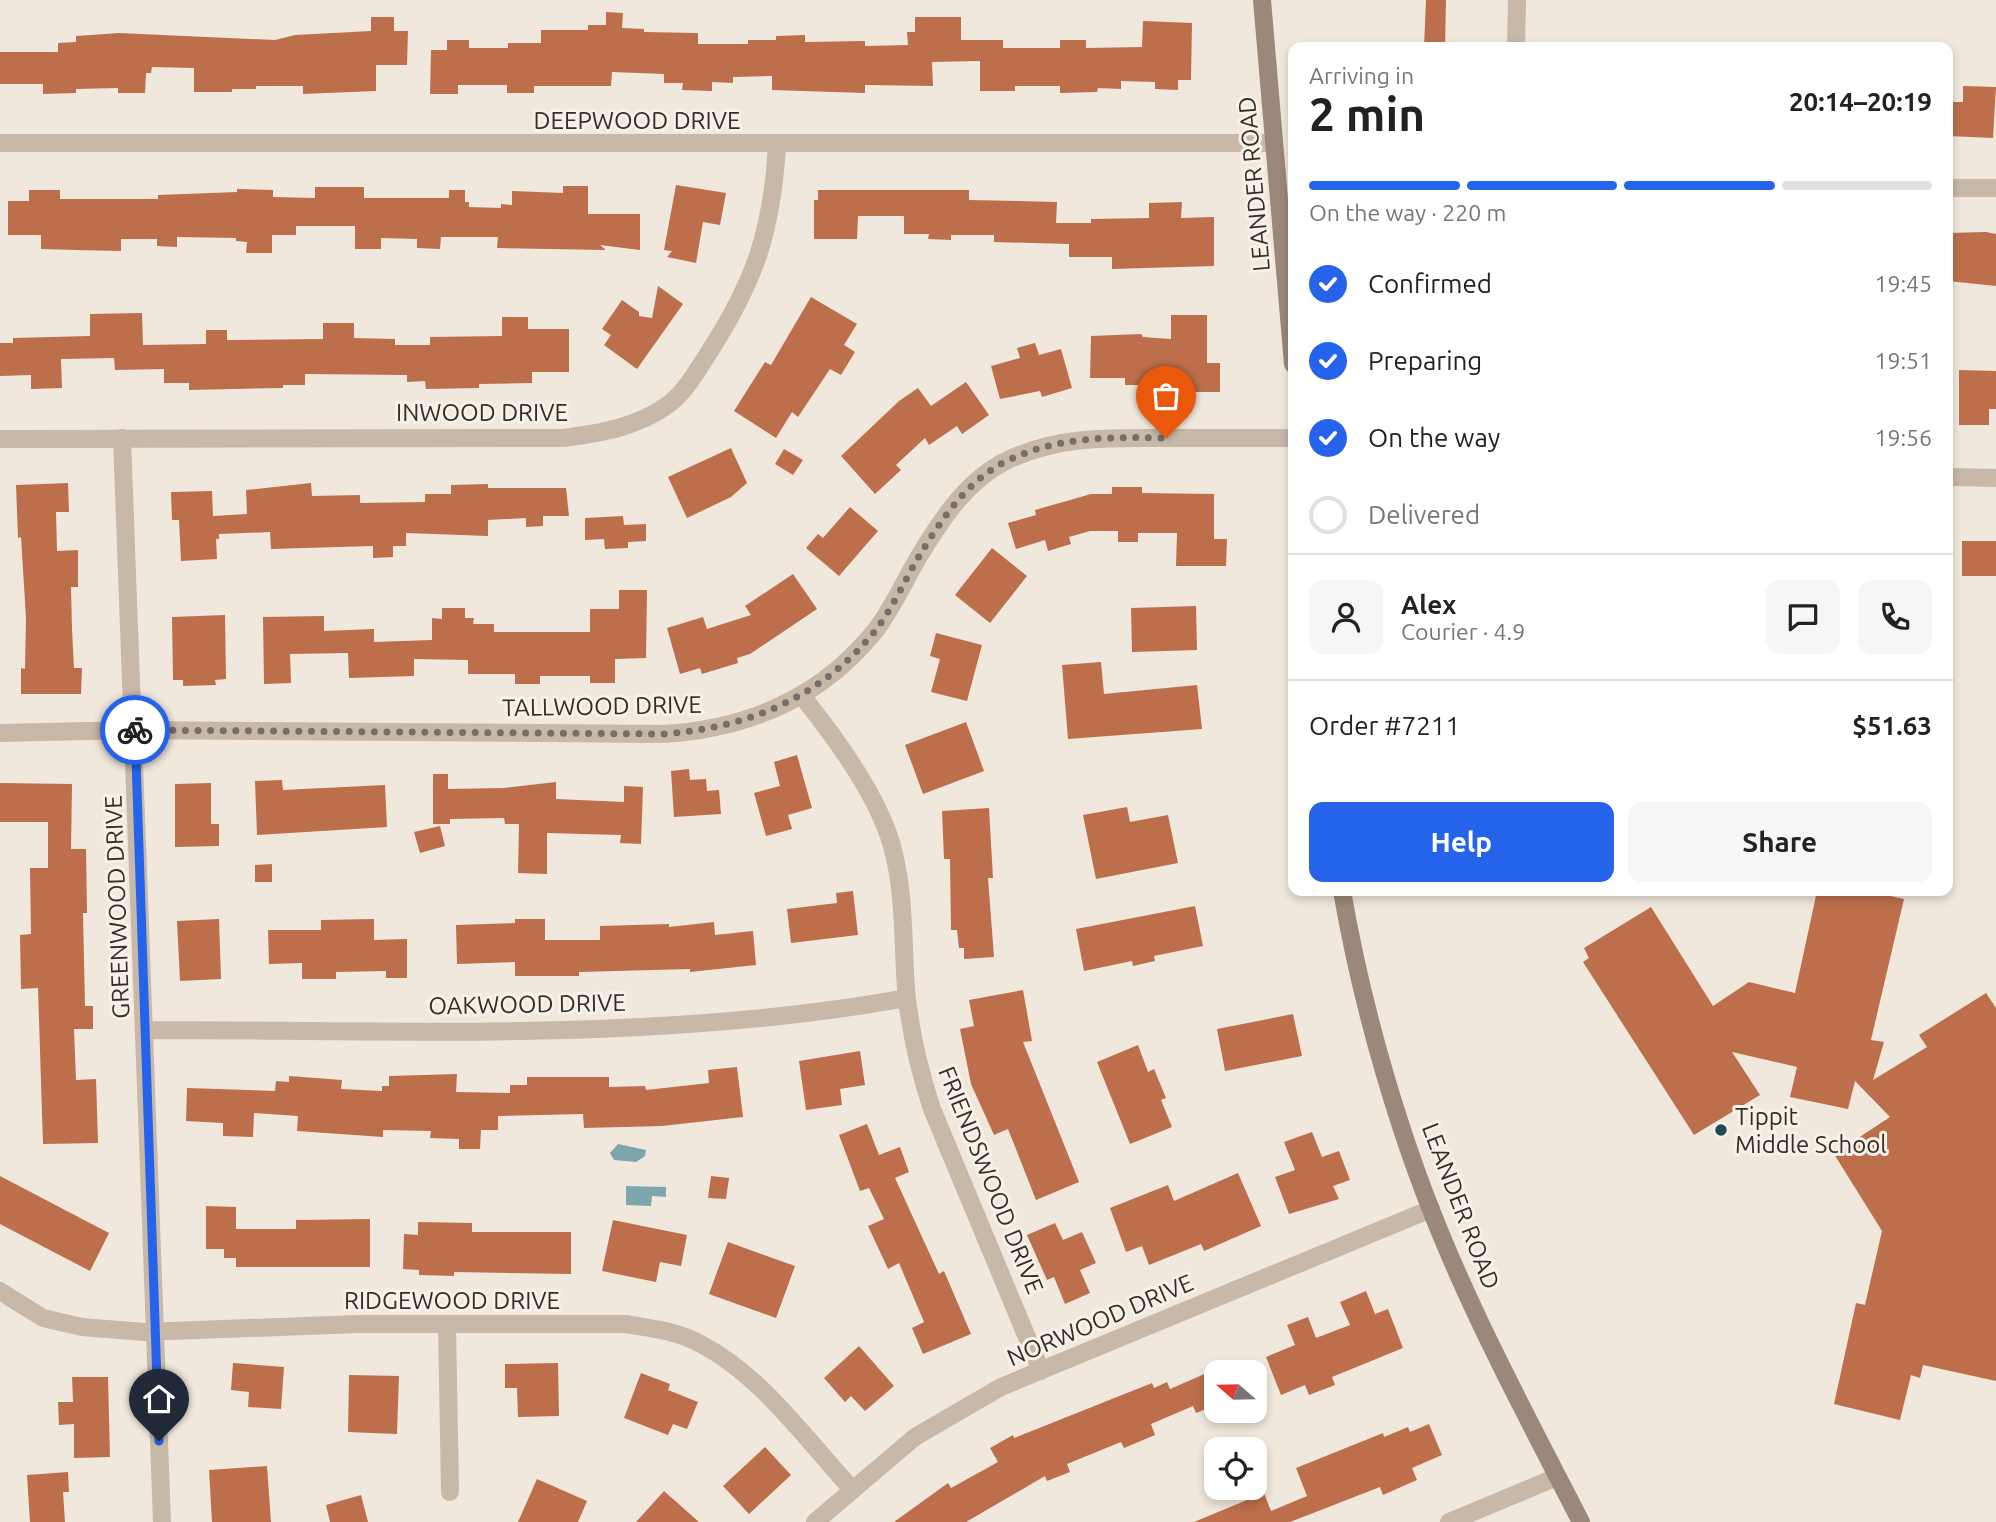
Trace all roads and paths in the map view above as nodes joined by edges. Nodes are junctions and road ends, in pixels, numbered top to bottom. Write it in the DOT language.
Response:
graph roads {
  1 [pos="1262,0"];
  2 [pos="1517,0"];
  3 [pos="1516,42"];
  4 [pos="0,143"];
  5 [pos="1274,143"];
  6 [pos="777,145"];
  7 [pos="1953,188"];
  8 [pos="1996,188"];
  9 [pos="1288,306"];
  10 [pos="122,438"];
  11 [pos="1288,438"];
  12 [pos="0,439"];
  13 [pos="1953,477"];
  14 [pos="1996,478"];
  15 [pos="802,696"];
  16 [pos="134,730"];
  17 [pos="0,733"];
  18 [pos="1343,896"];
  19 [pos="907,998"];
  20 [pos="146,1030"];
  21 [pos="1430,1209"];
  22 [pos="0,1291"];
  23 [pos="447,1325"];
  24 [pos="155,1332"];
  25 [pos="1041,1371"];
  26 [pos="1557,1477"];
  27 [pos="852,1489"];
  28 [pos="450,1492"];
  29 [pos="162,1522"];
  30 [pos="815,1522"];
  31 [pos="1449,1522"];
  32 [pos="1581,1522"];
  1 -- 5 [label="main road, LEANDER ROAD"];
  2 -- 3 [label="street"];
  4 -- 6 [label="street, DEEPWOOD DRIVE"];
  5 -- 6 [label="street, DEEPWOOD DRIVE"];
  5 -- 9 [label="main road, LEANDER ROAD"];
  6 -- 10 [label="street, INWOOD DRIVE"];
  7 -- 8 [label="street"];
  10 -- 12 [label="street, INWOOD DRIVE"];
  10 -- 16 [label="street, GREENWOOD DRIVE"];
  11 -- 15 [label="street, TALLWOOD DRIVE"];
  13 -- 14 [label="street"];
  15 -- 16 [label="street, TALLWOOD DRIVE"];
  15 -- 19 [label="street, FRIENDSWOOD DRIVE"];
  16 -- 17 [label="street, TALLWOOD DRIVE"];
  16 -- 20 [label="street, GREENWOOD DRIVE"];
  18 -- 21 [label="main road, LEANDER ROAD"];
  19 -- 20 [label="street, OAKWOOD DRIVE"];
  19 -- 25 [label="street, FRIENDSWOOD DRIVE"];
  20 -- 24 [label="street, GREENWOOD DRIVE"];
  21 -- 25 [label="street, NORWOOD DRIVE"];
  21 -- 26 [label="main road, LEANDER ROAD"];
  22 -- 24 [label="street, RIDGEWOOD DRIVE"];
  23 -- 24 [label="street, RIDGEWOOD DRIVE"];
  23 -- 27 [label="street, RIDGEWOOD DRIVE"];
  23 -- 28 [label="street"];
  24 -- 29 [label="street, GREENWOOD DRIVE"];
  25 -- 27 [label="street, NORWOOD DRIVE"];
  26 -- 31 [label="street"];
  26 -- 32 [label="main road, LEANDER ROAD"];
  27 -- 30 [label="street, NORWOOD DRIVE"];
}
